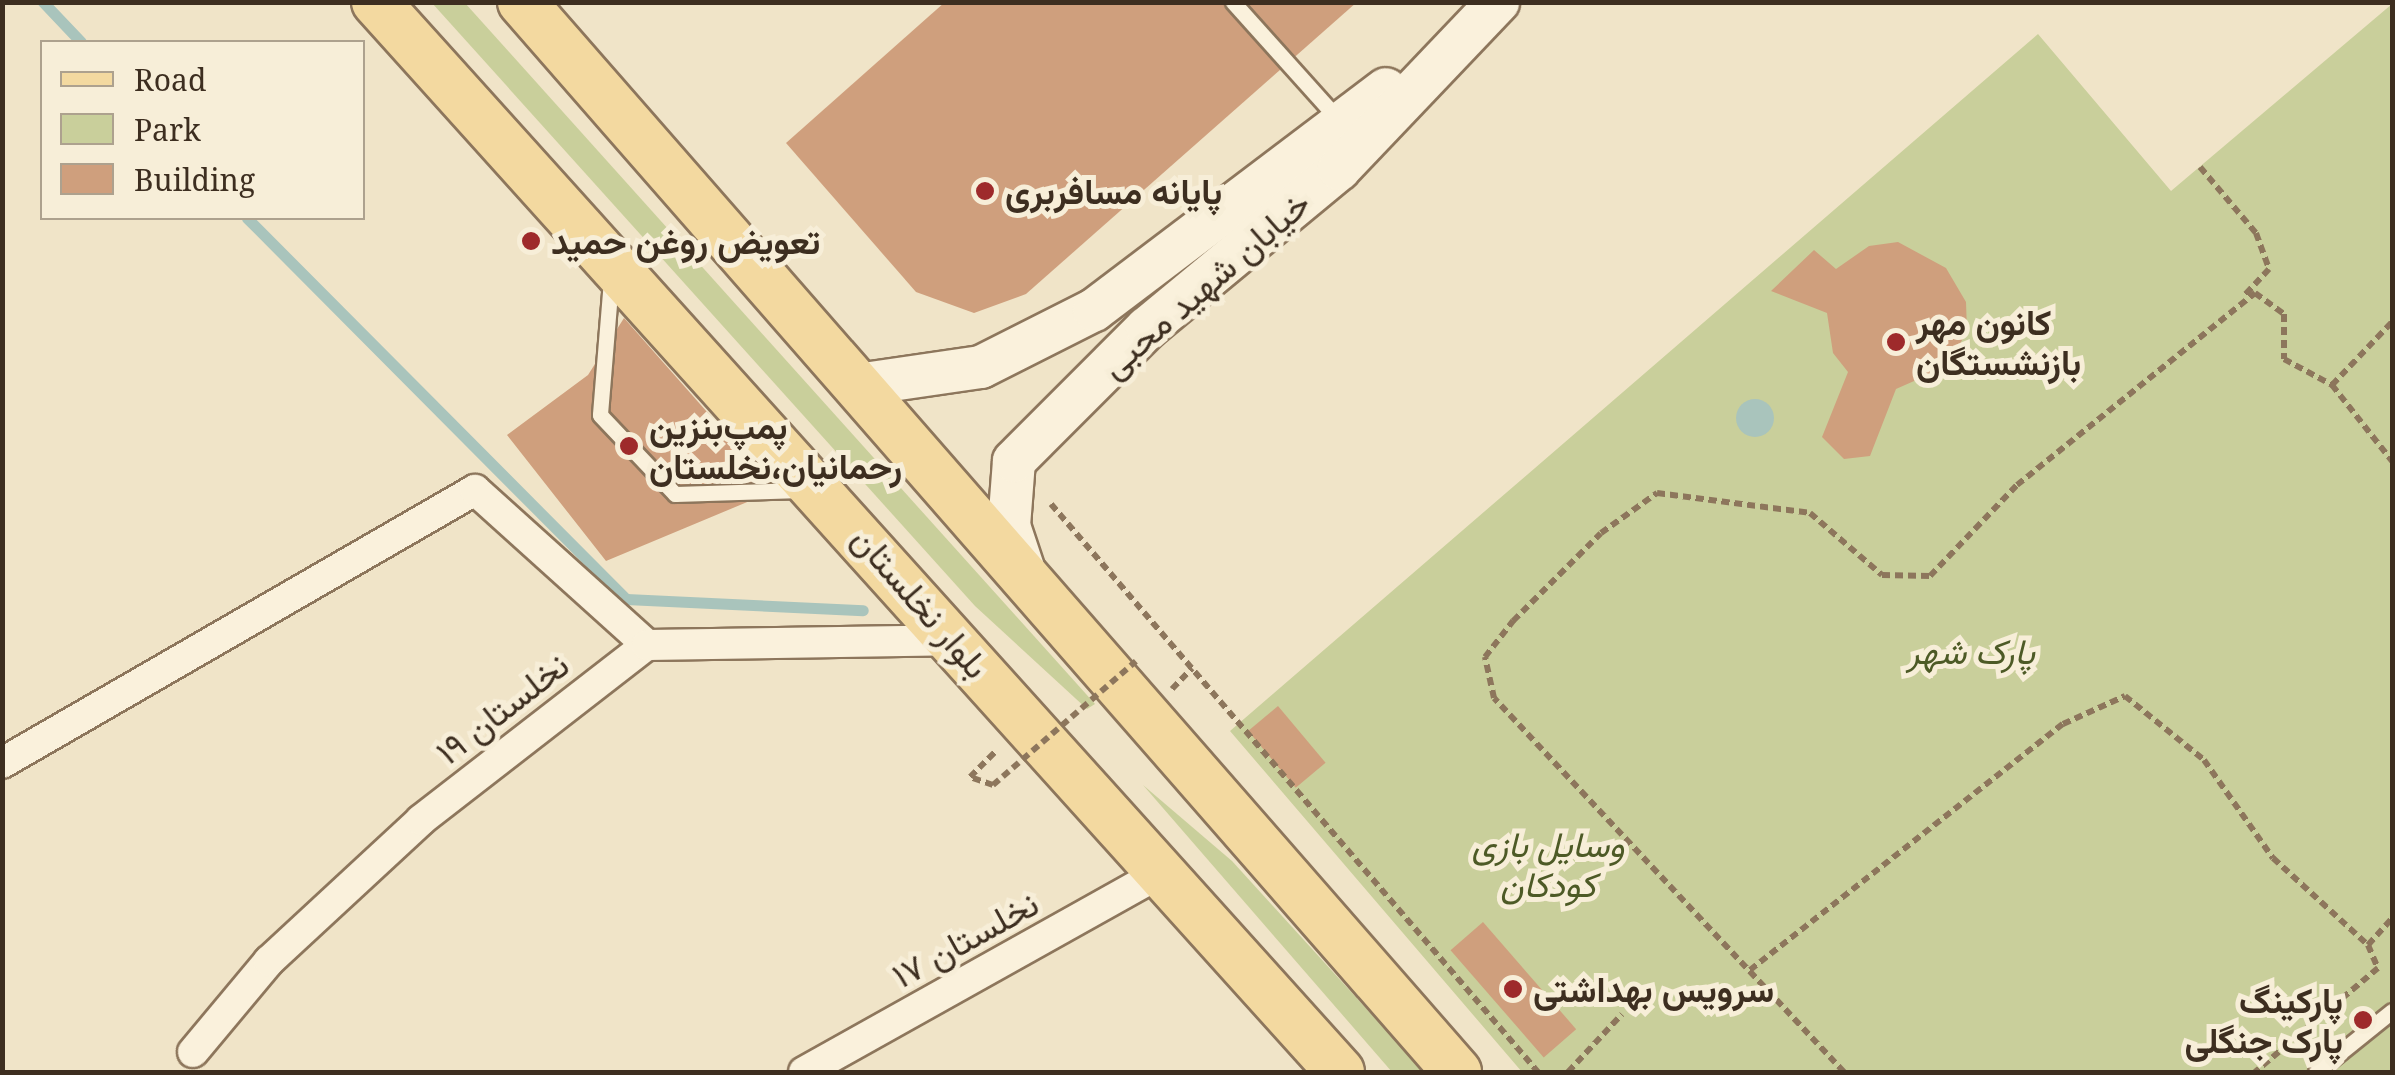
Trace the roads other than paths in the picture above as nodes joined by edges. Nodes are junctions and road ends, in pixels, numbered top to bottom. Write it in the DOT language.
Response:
graph roads {
  1 [pos="376,2"];
  2 [pos="522,2"];
  3 [pos="1233,2"];
  4 [pos="1494,6"];
  5 [pos="1342,122"];
  6 [pos="613,261"];
  7 [pos="864,384"];
  8 [pos="821,490"];
  9 [pos="1032,592"];
  10 [pos="953,640"];
  11 [pos="647,645"];
  12 [pos="2,763"];
  13 [pos="1162,872"];
  14 [pos="2392,1010"];
  15 [pos="193,1052"];
  16 [pos="804,1072"];
  17 [pos="1337,1072"];
  18 [pos="1457,1072"];
  19 [pos="2316,1072"];
  1 -- 6 [label="main road, بلوار نخلستان"];
  2 -- 7 [label="main road"];
  3 -- 5 [label="lane"];
  4 -- 5 [label="main road, خیابان شهید محبی"];
  4 -- 9 [label="main road, خیابان شهید محبی"];
  5 -- 7 [label="main road, خیابان شهید محبی"];
  6 -- 8 [label="main road, بلوار نخلستان"];
  6 -- 8 [label="lane"];
  7 -- 9 [label="main road"];
  8 -- 10 [label="main road, بلوار نخلستان"];
  9 -- 18 [label="main road"];
  10 -- 11 [label="street"];
  10 -- 13 [label="main road, بلوار نخلستان"];
  11 -- 12 [label="street"];
  11 -- 15 [label="street, نخلستان ۱۹"];
  13 -- 16 [label="street, نخلستان ۱۷"];
  13 -- 17 [label="main road, بلوار نخلستان"];
  14 -- 19 [label="lane"];
}
